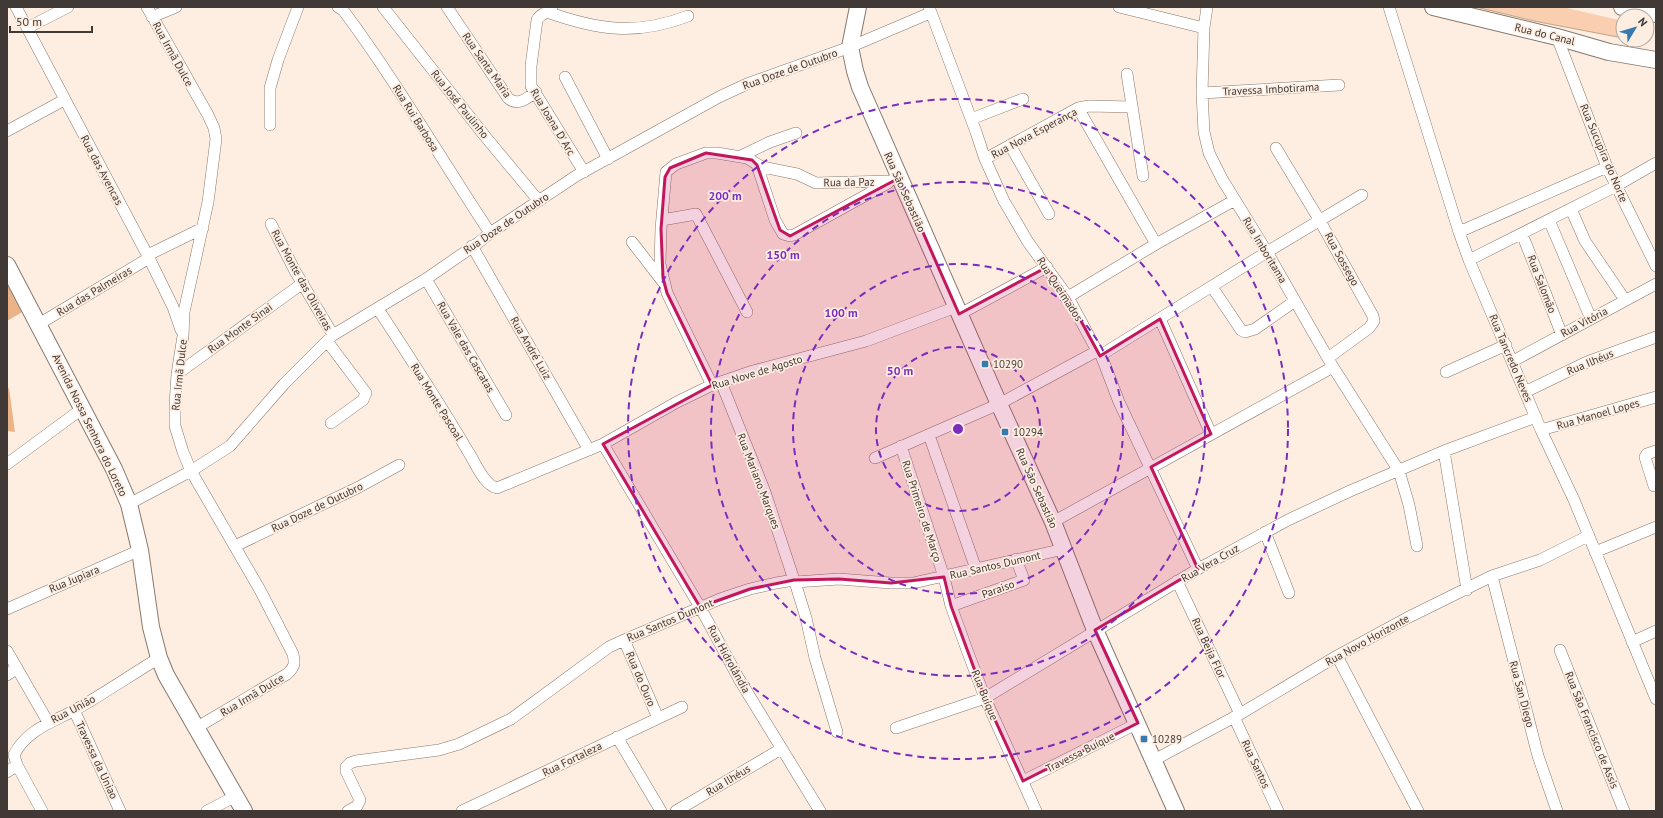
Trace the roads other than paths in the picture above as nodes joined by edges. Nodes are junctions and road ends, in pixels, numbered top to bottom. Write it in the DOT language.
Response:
graph roads {
  1 [pos="16,7"];
  2 [pos="68,7"];
  3 [pos="176,7"];
  4 [pos="298,7"];
  5 [pos="383,7"];
  6 [pos="447,7"];
  7 [pos="858,7"];
  8 [pos="1119,7"];
  9 [pos="1207,7"];
  10 [pos="1389,7"];
  11 [pos="1433,7"];
  12 [pos="1622,7"];
  13 [pos="344,8"];
  14 [pos="550,10"];
  15 [pos="929,10"];
  16 [pos="150,12"];
  17 [pos="1656,14"];
  18 [pos="688,16"];
  19 [pos="27,28"];
  20 [pos="1204,28"];
  21 [pos="1557,37"];
  22 [pos="850,47"];
  23 [pos="1656,60"];
  24 [pos="1127,74"];
  25 [pos="564,77"];
  26 [pos="1339,85"];
  27 [pos="536,92"];
  28 [pos="1202,93"];
  29 [pos="1023,99"];
  30 [pos="64,100"];
  31 [pos="1132,107"];
  32 [pos="1078,108"];
  33 [pos="971,119"];
  34 [pos="270,125"];
  35 [pos="7,130"];
  36 [pos="796,133"];
  37 [pos="1010,145"];
  38 [pos="1276,148"];
  39 [pos="706,153"];
  40 [pos="741,156"];
  41 [pos="608,159"];
  42 [pos="985,159"];
  43 [pos="1656,164"];
  44 [pos="757,165"];
  45 [pos="1608,167"];
  46 [pos="584,172"];
  47 [pos="1143,176"];
  48 [pos="895,180"];
  49 [pos="1616,186"];
  50 [pos="1362,195"];
  51 [pos="538,200"];
  52 [pos="1235,200"];
  53 [pos="1571,209"];
  54 [pos="1049,214"];
  55 [pos="662,220"];
  56 [pos="1549,220"];
  57 [pos="1320,221"];
  58 [pos="271,224"];
  59 [pos="203,228"];
  60 [pos="1459,232"];
  61 [pos="490,233"];
  62 [pos="1522,234"];
  63 [pos="632,242"];
  64 [pos="1156,244"];
  65 [pos="472,246"];
  66 [pos="1267,252"];
  67 [pos="149,258"];
  68 [pos="1469,260"];
  69 [pos="7,265"];
  70 [pos="1656,266"];
  71 [pos="1047,267"];
  72 [pos="426,279"];
  73 [pos="303,283"];
  74 [pos="664,284"];
  75 [pos="1656,284"];
  76 [pos="1212,287"];
  77 [pos="1068,297"];
  78 [pos="1625,300"];
  79 [pos="1295,301"];
  80 [pos="378,309"];
  81 [pos="958,311"];
  82 [pos="747,312"];
  83 [pos="1160,319"];
  84 [pos="1591,319"];
  85 [pos="39,324"];
  86 [pos="1562,335"];
  87 [pos="183,336"];
  88 [pos="1656,337"];
  89 [pos="330,338"];
  90 [pos="1506,345"];
  91 [pos="1099,353"];
  92 [pos="1513,361"];
  93 [pos="1330,363"];
  94 [pos="1446,372"];
  95 [pos="177,374"];
  96 [pos="716,384"];
  97 [pos="1525,392"];
  98 [pos="1656,397"];
  99 [pos="999,404"];
  100 [pos="83,408"];
  101 [pos="506,415"];
  102 [pos="1536,417"];
  103 [pos="331,423"];
  104 [pos="1541,430"];
  105 [pos="1211,434"];
  106 [pos="929,435"];
  107 [pos="603,444"];
  108 [pos="901,446"];
  109 [pos="589,450"];
  110 [pos="1656,450"];
  111 [pos="1444,451"];
  112 [pos="875,458"];
  113 [pos="7,464"];
  114 [pos="399,465"];
  115 [pos="1151,467"];
  116 [pos="191,471"];
  117 [pos="1399,471"];
  118 [pos="1654,486"];
  119 [pos="501,487"];
  120 [pos="129,504"];
  121 [pos="1053,522"];
  122 [pos="1656,528"];
  123 [pos="1265,532"];
  124 [pos="1588,536"];
  125 [pos="235,546"];
  126 [pos="1416,546"];
  127 [pos="1064,549"];
  128 [pos="140,550"];
  129 [pos="1595,552"];
  130 [pos="1016,559"];
  131 [pos="976,569"];
  132 [pos="1198,569"];
  133 [pos="1492,576"];
  134 [pos="944,577"];
  135 [pos="794,581"];
  136 [pos="1177,581"];
  137 [pos="1467,590"];
  138 [pos="1289,593"];
  139 [pos="951,606"];
  140 [pos="700,607"];
  141 [pos="7,609"];
  142 [pos="1095,630"];
  143 [pos="1656,631"];
  144 [pos="624,640"];
  145 [pos="1632,642"];
  146 [pos="1560,650"];
  147 [pos="7,651"];
  148 [pos="1337,656"];
  149 [pos="159,658"];
  150 [pos="17,668"];
  151 [pos="7,675"];
  152 [pos="985,698"];
  153 [pos="1656,699"];
  154 [pos="682,707"];
  155 [pos="74,710"];
  156 [pos="1237,716"];
  157 [pos="658,718"];
  158 [pos="48,722"];
  159 [pos="1138,723"];
  160 [pos="196,728"];
  161 [pos="896,728"];
  162 [pos="837,732"];
  163 [pos="617,737"];
  164 [pos="781,749"];
  165 [pos="1154,760"];
  166 [pos="18,765"];
  167 [pos="7,772"];
  168 [pos="1023,781"];
  169 [pos="236,796"];
  170 [pos="352,808"];
  171 [pos="42,811"];
  172 [pos="120,811"];
  173 [pos="207,811"];
  174 [pos="244,811"];
  175 [pos="462,811"];
  176 [pos="661,811"];
  177 [pos="676,811"];
  178 [pos="820,811"];
  179 [pos="1036,811"];
  180 [pos="1176,811"];
  181 [pos="1278,811"];
  182 [pos="1418,811"];
  183 [pos="1557,811"];
  184 [pos="1624,811"];
  1 -- 19 [label="street, Rua das Avencas"];
  2 -- 19 [label="street"];
  3 -- 16 [label="street"];
  4 -- 34 [label="street"];
  5 -- 51 [label="street, Rua José Paulinho"];
  6 -- 27 [label="street, Rua Santa Maria"];
  7 -- 22 [label="street, Rua São Sebastião"];
  8 -- 20 [label="street"];
  9 -- 20 [label="street, Rua Imboritama"];
  10 -- 60 [label="street, Rua Tancredo Neves"];
  11 -- 21 [label="street, Rua do Canal"];
  12 -- 17 [label="street"];
  13 -- 61 [label="street, Rua Rui Barbosa"];
  14 -- 18 [label="street"];
  14 -- 27 [label="street, Rua Joana D' Arc"];
  15 -- 22 [label="street, Rua Doze de Outubro"];
  15 -- 33 [label="street, Rua Queimados"];
  16 -- 59 [label="street, Rua Irmã Dulce"];
  19 -- 30 [label="street, Rua das Avencas"];
  20 -- 28 [label="street, Rua Imboritama"];
  21 -- 23 [label="street, Rua do Canal"];
  21 -- 45 [label="street, Rua Sucupira do Norte"];
  22 -- 41 [label="street, Rua Doze de Outubro"];
  22 -- 48 [label="street, Rua São Sebastião"];
  24 -- 31 [label="street"];
  25 -- 41 [label="street"];
  26 -- 28 [label="street, Travessa Imbotirama"];
  27 -- 46 [label="street, Rua Joana D' Arc"];
  28 -- 52 [label="street, Rua Imboritama"];
  29 -- 33 [label="street"];
  30 -- 35 [label="street"];
  30 -- 67 [label="street, Rua das Avencas"];
  31 -- 32 [label="street, Rua Nova Esperança"];
  31 -- 47 [label="street"];
  32 -- 37 [label="street, Rua Nova Esperança"];
  32 -- 64 [label="street"];
  33 -- 42 [label="street, Rua Queimados"];
  36 -- 40 [label="street"];
  37 -- 42 [label="street, Rua Nova Esperança"];
  37 -- 54 [label="street"];
  38 -- 57 [label="street, Rua Sossego"];
  39 -- 40 [label="street, Rua da Paz"];
  39 -- 55 [label="street, Rua Mariano Marques"];
  40 -- 44 [label="street, Rua da Paz"];
  41 -- 46 [label="street, Rua Doze de Outubro"];
  42 -- 71 [label="street, Rua Queimados"];
  43 -- 49 [label="street"];
  44 -- 48 [label="street, Rua da Paz"];
  44 -- 48 [label="street"];
  45 -- 49 [label="street, Rua Sucupira do Norte"];
  45 -- 60 [label="street"];
  46 -- 51 [label="street, Rua Doze de Outubro"];
  48 -- 81 [label="street, Rua São Sebastião"];
  49 -- 53 [label="street"];
  49 -- 70 [label="street, Rua Sucupira do Norte"];
  50 -- 57 [label="street"];
  51 -- 61 [label="street, Rua Doze de Outubro"];
  52 -- 64 [label="street"];
  52 -- 66 [label="street, Rua Imboritama"];
  53 -- 56 [label="street"];
  53 -- 78 [label="street"];
  55 -- 74 [label="street, Rua Mariano Marques"];
  55 -- 82 [label="street"];
  56 -- 62 [label="street"];
  56 -- 84 [label="street"];
  57 -- 66 [label="street"];
  57 -- 93 [label="street, Rua Sossego"];
  58 -- 73 [label="street, Rua Monte das Oliveiras"];
  59 -- 67 [label="street, Rua das Palmeiras"];
  59 -- 87 [label="street, Rua Irmã Dulce"];
  60 -- 68 [label="street, Rua Tancredo Neves"];
  61 -- 65 [label="street, Rua Doze de Outubro"];
  62 -- 68 [label="street"];
  62 -- 86 [label="street, Rua Salomão"];
  63 -- 74 [label="street"];
  64 -- 77 [label="street"];
  65 -- 72 [label="street, Rua Doze de Outubro"];
  65 -- 109 [label="street, Rua André Luiz"];
  66 -- 76 [label="street"];
  66 -- 79 [label="street, Rua Imboritama"];
  67 -- 85 [label="street, Rua das Palmeiras"];
  67 -- 87 [label="street, Rua das Avencas"];
  68 -- 90 [label="street, Rua Tancredo Neves"];
  69 -- 85 [label="street, Avenida Nossa Senhora do Loreto"];
  71 -- 77 [label="street, Rua Queimados"];
  71 -- 81 [label="street, Rua Nove de Agosto"];
  72 -- 80 [label="street, Rua Doze de Outubro"];
  72 -- 101 [label="street, Rua Vale das Cascatas"];
  73 -- 89 [label="street, Rua Monte das Oliveiras"];
  73 -- 95 [label="street, Rua Monte Sinai"];
  74 -- 96 [label="street, Rua Mariano Marques"];
  75 -- 78 [label="street, Rua Vitória"];
  76 -- 79 [label="street"];
  76 -- 83 [label="street"];
  77 -- 91 [label="street, Rua Queimados"];
  78 -- 84 [label="street, Rua Vitória"];
  79 -- 93 [label="street, Rua Imboritama"];
  80 -- 89 [label="street, Rua Doze de Outubro"];
  80 -- 119 [label="street, Rua Monte Pascoal"];
  81 -- 96 [label="street, Rua Nove de Agosto"];
  81 -- 99 [label="street, Rua São Sebastião"];
  83 -- 91 [label="street"];
  83 -- 105 [label="street"];
  84 -- 86 [label="street, Rua Vitória"];
  85 -- 100 [label="street, Avenida Nossa Senhora do Loreto"];
  86 -- 92 [label="street, Rua Vitória"];
  87 -- 95 [label="street, Rua Irmã Dulce"];
  88 -- 97 [label="street, Rua Ilhéus"];
  89 -- 103 [label="street, Rua Monte das Oliveiras"];
  89 -- 116 [label="street, Rua Doze de Outubro"];
  90 -- 92 [label="street, Rua Tancredo Neves"];
  90 -- 94 [label="street"];
  91 -- 99 [label="street"];
  91 -- 115 [label="street, Rua Queimados"];
  92 -- 97 [label="street, Rua Tancredo Neves"];
  93 -- 105 [label="street"];
  93 -- 117 [label="street, Rua Imboritama"];
  95 -- 116 [label="street, Rua Irmã Dulce"];
  96 -- 107 [label="street, Rua Nove de Agosto"];
  96 -- 135 [label="street, Rua Mariano Marques"];
  97 -- 102 [label="street, Rua Tancredo Neves"];
  98 -- 104 [label="street, Rua Manoel Lopes"];
  99 -- 106 [label="street"];
  99 -- 121 [label="street, Rua São Sebastião"];
  100 -- 113 [label="street"];
  100 -- 120 [label="street, Avenida Nossa Senhora do Loreto"];
  102 -- 104 [label="street, Rua Tancredo Neves"];
  102 -- 111 [label="street, Rua Vera Cruz"];
  104 -- 124 [label="street, Rua Tancredo Neves"];
  105 -- 115 [label="street"];
  106 -- 108 [label="street"];
  106 -- 131 [label="street"];
  107 -- 109 [label="street, Rua Nove de Agosto"];
  107 -- 140 [label="street, Rua Hidrolândia"];
  108 -- 112 [label="street"];
  108 -- 134 [label="street, Rua Primeiro de Março"];
  109 -- 119 [label="street, Rua Nove de Agosto"];
  110 -- 118 [label="street"];
  111 -- 117 [label="street, Rua Vera Cruz"];
  111 -- 137 [label="street"];
  114 -- 125 [label="street, Rua Doze de Outubro"];
  115 -- 121 [label="street"];
  115 -- 132 [label="street, Rua Queimados"];
  116 -- 120 [label="street, Rua Doze de Outubro"];
  116 -- 125 [label="street, Rua Irmã Dulce"];
  117 -- 123 [label="street, Rua Vera Cruz"];
  117 -- 126 [label="street, Rua Imboritama"];
  120 -- 128 [label="street, Avenida Nossa Senhora do Loreto"];
  121 -- 127 [label="street, Rua São Sebastião"];
  122 -- 129 [label="street"];
  123 -- 132 [label="street, Rua Vera Cruz"];
  123 -- 138 [label="street"];
  124 -- 129 [label="street, Rua Tancredo Neves"];
  124 -- 133 [label="street, Rua Novo Horizonte"];
  125 -- 160 [label="street, Rua Irmã Dulce"];
  127 -- 130 [label="street, Rua Santos Dumont"];
  127 -- 142 [label="street, Rua São Sebastião"];
  128 -- 141 [label="street, Rua Jupiara"];
  128 -- 149 [label="street, Avenida Nossa Senhora do Loreto"];
  129 -- 145 [label="street, Rua Tancredo Neves"];
  130 -- 131 [label="street, Rua Santos Dumont"];
  130 -- 139 [label="street, Paraiso"];
  131 -- 134 [label="street, Rua Santos Dumont"];
  132 -- 136 [label="street, Rua Vera Cruz"];
  133 -- 137 [label="street, Rua Novo Horizonte"];
  133 -- 183 [label="street, Rua San Diego"];
  134 -- 135 [label="street, Rua Santos Dumont"];
  134 -- 139 [label="street, Rua Buíque"];
  135 -- 140 [label="street, Rua Santos Dumont"];
  135 -- 162 [label="street, Rua Mariano Marques"];
  136 -- 142 [label="street, Rua Vera Cruz"];
  136 -- 156 [label="street, Rua Beija Flor"];
  137 -- 148 [label="street, Rua Novo Horizonte"];
  139 -- 152 [label="street, Rua Buíque"];
  140 -- 144 [label="street, Rua Santos Dumont"];
  140 -- 164 [label="street, Rua Hidrolândia"];
  142 -- 152 [label="street, Rua Vera Cruz"];
  142 -- 159 [label="street, Rua São Sebastião"];
  143 -- 145 [label="street"];
  144 -- 157 [label="street, Rua do Ouro"];
  144 -- 170 [label="street, Rua Santos Dumont"];
  145 -- 153 [label="street, Rua Tancredo Neves"];
  146 -- 184 [label="street, Rua São Francisco de Assis"];
  147 -- 150 [label="street"];
  148 -- 156 [label="street, Rua Novo Horizonte"];
  148 -- 182 [label="street"];
  149 -- 155 [label="street, Rua União"];
  149 -- 160 [label="street, Avenida Nossa Senhora do Loreto"];
  150 -- 151 [label="street"];
  150 -- 158 [label="street"];
  152 -- 161 [label="street, Rua Vera Cruz"];
  152 -- 168 [label="street, Rua Buíque"];
  154 -- 157 [label="street, Rua Fortaleza"];
  155 -- 158 [label="street, Rua União"];
  155 -- 172 [label="street, Travessa da Uniao"];
  156 -- 165 [label="street, Rua Novo Horizonte"];
  156 -- 181 [label="street, Rua Santos"];
  157 -- 163 [label="street, Rua Fortaleza"];
  158 -- 166 [label="street, Rua União"];
  159 -- 165 [label="street, Rua São Sebastião"];
  159 -- 168 [label="street, Travessa Buíque"];
  160 -- 169 [label="street, Avenida Nossa Senhora do Loreto"];
  163 -- 175 [label="street, Rua Fortaleza"];
  163 -- 176 [label="street"];
  164 -- 177 [label="street, Rua Ilhéus"];
  164 -- 178 [label="street, Rua Hidrolândia"];
  165 -- 180 [label="street, Rua São Sebastião"];
  166 -- 167 [label="street"];
  166 -- 171 [label="street"];
  168 -- 179 [label="street, Rua Buíque"];
  169 -- 173 [label="street"];
  169 -- 174 [label="street, Avenida Nossa Senhora do Loreto"];
}
